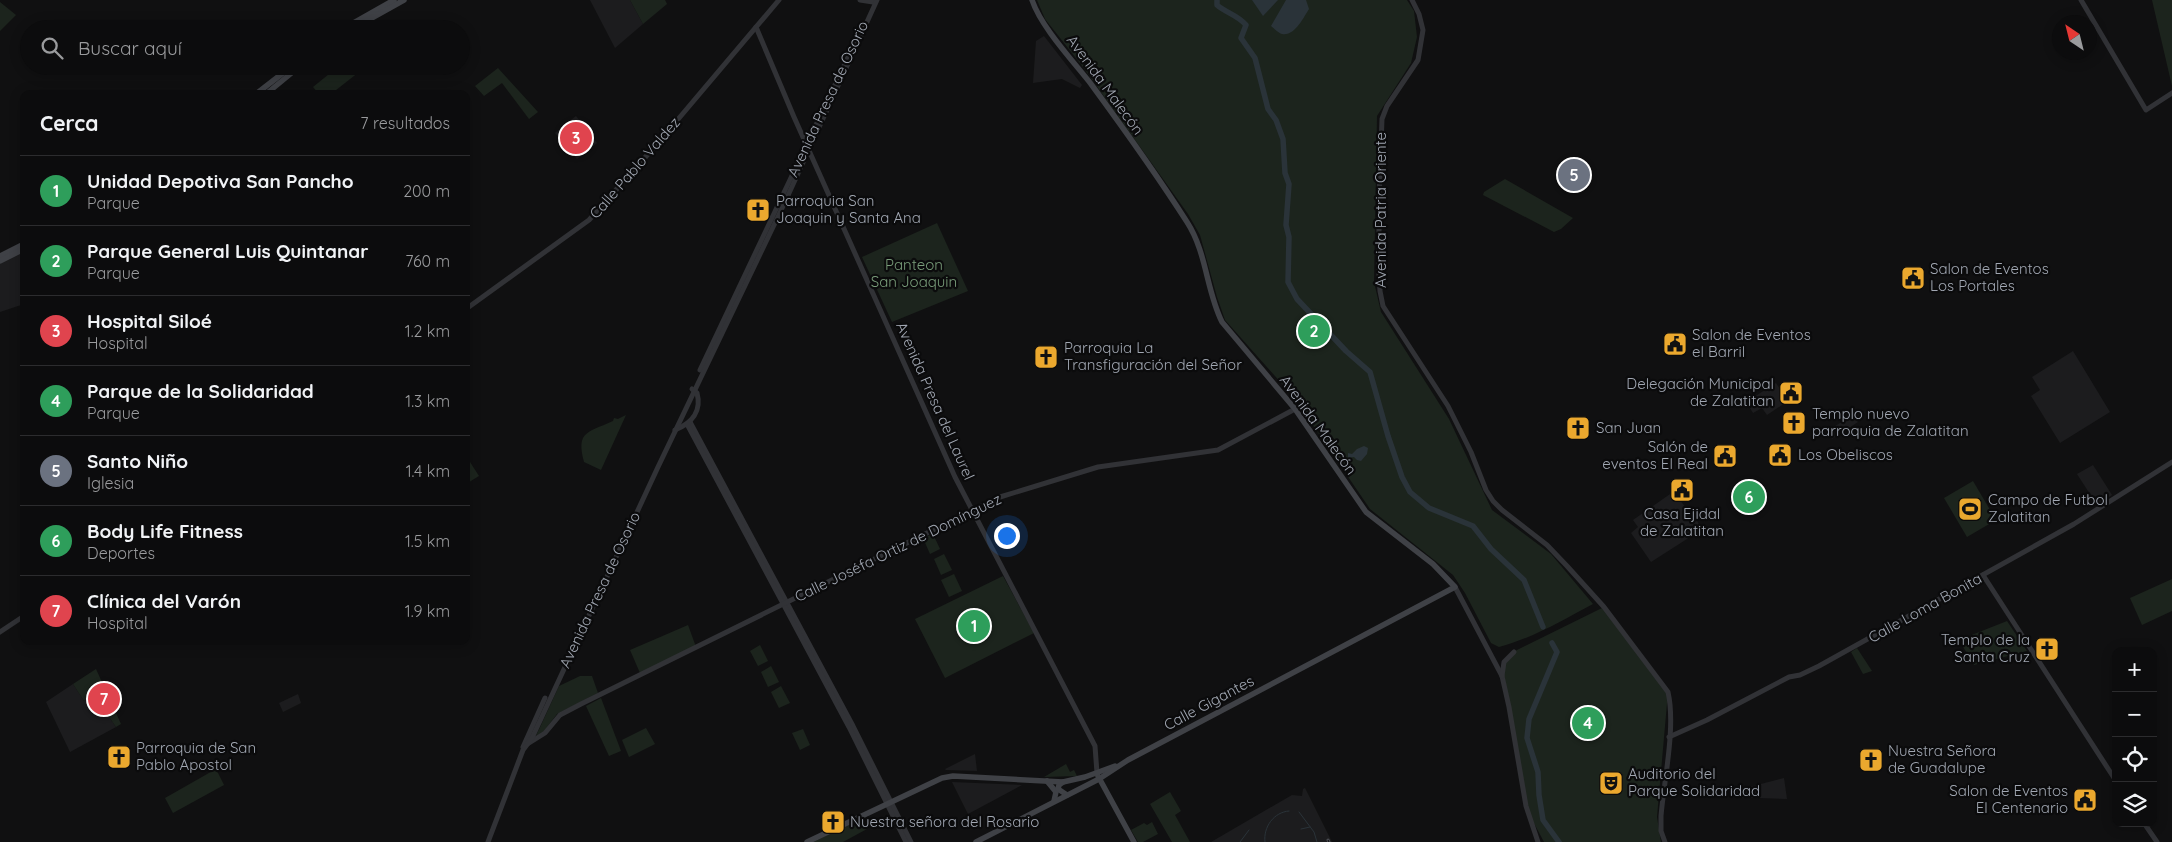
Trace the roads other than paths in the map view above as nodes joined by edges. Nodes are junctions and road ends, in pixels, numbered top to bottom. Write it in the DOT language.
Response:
graph roads {
  1 [pos="394,0"];
  2 [pos="404,0"];
  3 [pos="779,0"];
  4 [pos="860,0"];
  5 [pos="1032,0"];
  6 [pos="1412,0"];
  7 [pos="2081,0"];
  8 [pos="875,1"];
  9 [pos="359,20"];
  10 [pos="368,20"];
  11 [pos="756,28"];
  12 [pos="280,75"];
  13 [pos="289,75"];
  14 [pos="261,90"];
  15 [pos="271,90"];
  16 [pos="2172,93"];
  17 [pos="806,144"];
  18 [pos="808,150"];
  19 [pos="20,246"];
  20 [pos="20,251"];
  21 [pos="0,256"];
  22 [pos="0,261"];
  23 [pos="470,306"];
  24 [pos="693,389"];
  25 [pos="1295,409"];
  26 [pos="688,423"];
  27 [pos="674,430"];
  28 [pos="2172,462"];
  29 [pos="972,511"];
  30 [pos="1983,575"];
  31 [pos="1455,587"];
  32 [pos="785,604"];
  33 [pos="20,619"];
  34 [pos="0,632"];
  35 [pos="1514,652"];
  36 [pos="1502,676"];
  37 [pos="1669,736"];
  38 [pos="525,746"];
  39 [pos="2112,775"];
  40 [pos="1098,776"];
  41 [pos="1047,780"];
  42 [pos="1063,782"];
  43 [pos="1067,795"];
  44 [pos="890,801"];
  45 [pos="1054,801"];
  46 [pos="2147,827"];
  47 [pos="488,842"];
  48 [pos="807,842"];
  49 [pos="906,842"];
  50 [pos="911,842"];
  51 [pos="976,842"];
  52 [pos="1134,842"];
  53 [pos="1538,842"];
  54 [pos="1665,842"];
  55 [pos="2156,842"];
  1 -- 9 [label="main road"];
  2 -- 10 [label="main road"];
  3 -- 11 [label="street, Calle Pablo Valdez"];
  4 -- 8 [label="street"];
  5 -- 25 [label="main road, Avenida Malecón"];
  6 -- 37 [label="street, Avenida Patria Oriente"];
  7 -- 16 [label="street"];
  8 -- 17 [label="street, Avenida Presa de Osorio"];
  8 -- 18 [label="street, Avenida Presa de Osorio"];
  11 -- 17 [label="street, Avenida Presa del Laurel"];
  11 -- 23 [label="street, Calle Pablo Valdez"];
  12 -- 14 [label="main road"];
  13 -- 15 [label="main road"];
  17 -- 18 [label="street, Avenida Presa del Laurel"];
  17 -- 24 [label="street, Avenida Presa de Osorio"];
  18 -- 24 [label="street, Avenida Presa de Osorio"];
  18 -- 29 [label="street, Avenida Presa del Laurel"];
  19 -- 21 [label="main road"];
  20 -- 22 [label="main road"];
  24 -- 26 [label="street"];
  24 -- 27 [label="street, Avenida Presa de Osorio"];
  25 -- 29 [label="street, Calle Joséfa Ortiz de Domínguez"];
  25 -- 31 [label="main road, Avenida Malecón"];
  26 -- 27 [label="street"];
  26 -- 32 [label="street"];
  27 -- 38 [label="street, Avenida Presa de Osorio"];
  28 -- 30 [label="street, Calle Loma Bonita"];
  29 -- 32 [label="street, Calle Joséfa Ortiz de Domínguez"];
  29 -- 40 [label="street, Avenida Presa del Laurel"];
  30 -- 37 [label="street, Calle Loma Bonita"];
  30 -- 39 [label="street"];
  31 -- 36 [label="street, Avenida Malecón"];
  31 -- 40 [label="main road, Calle Gigantes"];
  32 -- 38 [label="street, Calle Joséfa Ortiz de Domínguez"];
  32 -- 44 [label="street"];
  33 -- 34 [label="street"];
  35 -- 36 [label="street"];
  36 -- 53 [label="street, Avenida Malecón"];
  37 -- 54 [label="street, Avenida Patria Oriente"];
  38 -- 47 [label="street, Avenida Presa de Osorio"];
  40 -- 42 [label="main road"];
  40 -- 43 [label="main road, Calle Gigantes"];
  40 -- 52 [label="main road"];
  41 -- 42 [label="main road"];
  41 -- 44 [label="main road"];
  41 -- 45 [label="main road"];
  42 -- 43 [label="main road"];
  43 -- 45 [label="main road, Calle Gigantes"];
  44 -- 48 [label="main road"];
  44 -- 49 [label="street"];
  44 -- 50 [label="street"];
  45 -- 51 [label="main road, Calle Gigantes"];
  46 -- 55 [label="street"];
}
